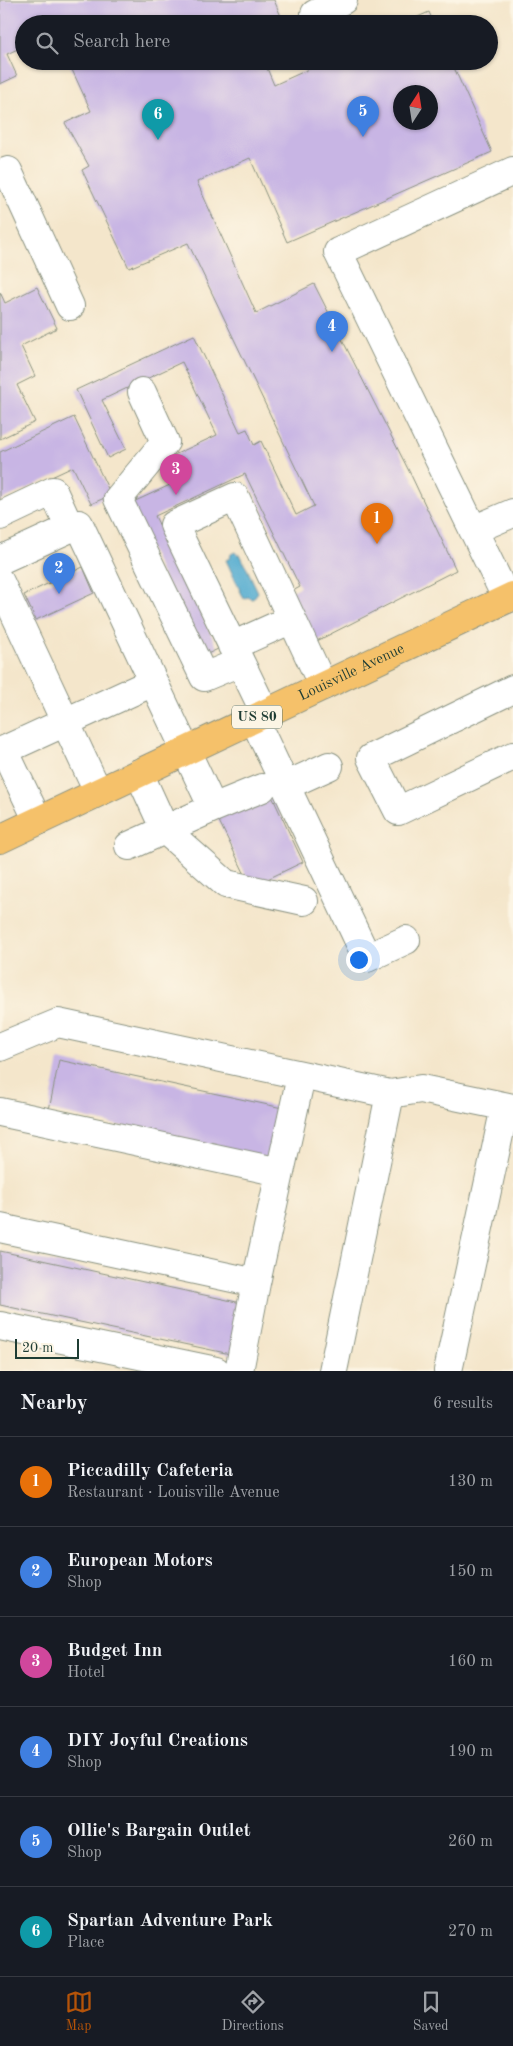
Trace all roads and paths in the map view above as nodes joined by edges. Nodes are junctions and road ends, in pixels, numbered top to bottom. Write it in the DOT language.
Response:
graph roads {
  1 [pos="343,0"];
  2 [pos="315,14"];
  3 [pos="513,171"];
  4 [pos="0,174"];
  5 [pos="70,306"];
  6 [pos="142,392"];
  7 [pos="513,513"];
  8 [pos="0,516"];
  9 [pos="70,528"];
  10 [pos="473,530"];
  11 [pos="1,563"];
  12 [pos="510,598"];
  13 [pos="292,619"];
  14 [pos="236,654"];
  15 [pos="153,682"];
  16 [pos="323,686"];
  17 [pos="513,689"];
  18 [pos="260,716"];
  19 [pos="65,721"];
  20 [pos="2,751"];
  21 [pos="186,751"];
  22 [pos="513,756"];
  23 [pos="329,766"];
  24 [pos="139,773"];
  25 [pos="274,787"];
  26 [pos="98,792"];
  27 [pos="213,808"];
  28 [pos="38,821"];
  29 [pos="165,830"];
  30 [pos="0,839"];
  31 [pos="129,846"];
  32 [pos="304,901"];
  33 [pos="406,940"];
  34 [pos="0,1047"];
  35 [pos="301,1076"];
  36 [pos="390,1094"];
  37 [pos="509,1108"];
  38 [pos="0,1112"];
  39 [pos="280,1172"];
  40 [pos="0,1228"];
  41 [pos="256,1283"];
  42 [pos="0,1326"];
  43 [pos="216,1371"];
  44 [pos="239,1371"];
  45 [pos="333,1371"];
  46 [pos="448,1371"];
  1 -- 2 [label="lane"];
  3 -- 10 [label="lane"];
  4 -- 5 [label="lane"];
  6 -- 14 [label="lane"];
  7 -- 10 [label="lane"];
  8 -- 9 [label="lane"];
  9 -- 11 [label="lane"];
  9 -- 15 [label="lane"];
  10 -- 12 [label="lane"];
  11 -- 19 [label="lane"];
  12 -- 16 [label="main road, Louisville Avenue / US 80"];
  13 -- 14 [label="lane"];
  13 -- 14 [label="lane"];
  13 -- 16 [label="lane"];
  14 -- 18 [label="lane"];
  15 -- 19 [label="lane"];
  15 -- 21 [label="lane"];
  16 -- 18 [label="main road, Louisville Avenue / US 80"];
  17 -- 22 [label="lane"];
  18 -- 21 [label="main road, Louisville Avenue / US 80"];
  18 -- 25 [label="lane"];
  19 -- 20 [label="lane"];
  19 -- 26 [label="lane"];
  20 -- 28 [label="lane"];
  21 -- 24 [label="main road, Louisville Avenue / US 80"];
  21 -- 27 [label="lane"];
  23 -- 25 [label="lane"];
  24 -- 26 [label="main road, Louisville Avenue / US 80"];
  24 -- 29 [label="lane"];
  25 -- 27 [label="lane"];
  25 -- 33 [label="lane"];
  26 -- 28 [label="main road, Louisville Avenue / US 80"];
  27 -- 29 [label="lane"];
  28 -- 30 [label="main road, Louisville Avenue / US 80"];
  29 -- 31 [label="lane"];
  29 -- 32 [label="lane"];
  34 -- 35 [label="lane"];
  35 -- 36 [label="lane"];
  35 -- 39 [label="lane"];
  36 -- 37 [label="lane"];
  36 -- 45 [label="lane"];
  37 -- 46 [label="lane"];
  38 -- 39 [label="lane"];
  39 -- 41 [label="lane"];
  40 -- 41 [label="lane"];
  41 -- 44 [label="lane"];
  42 -- 43 [label="lane"];
}
